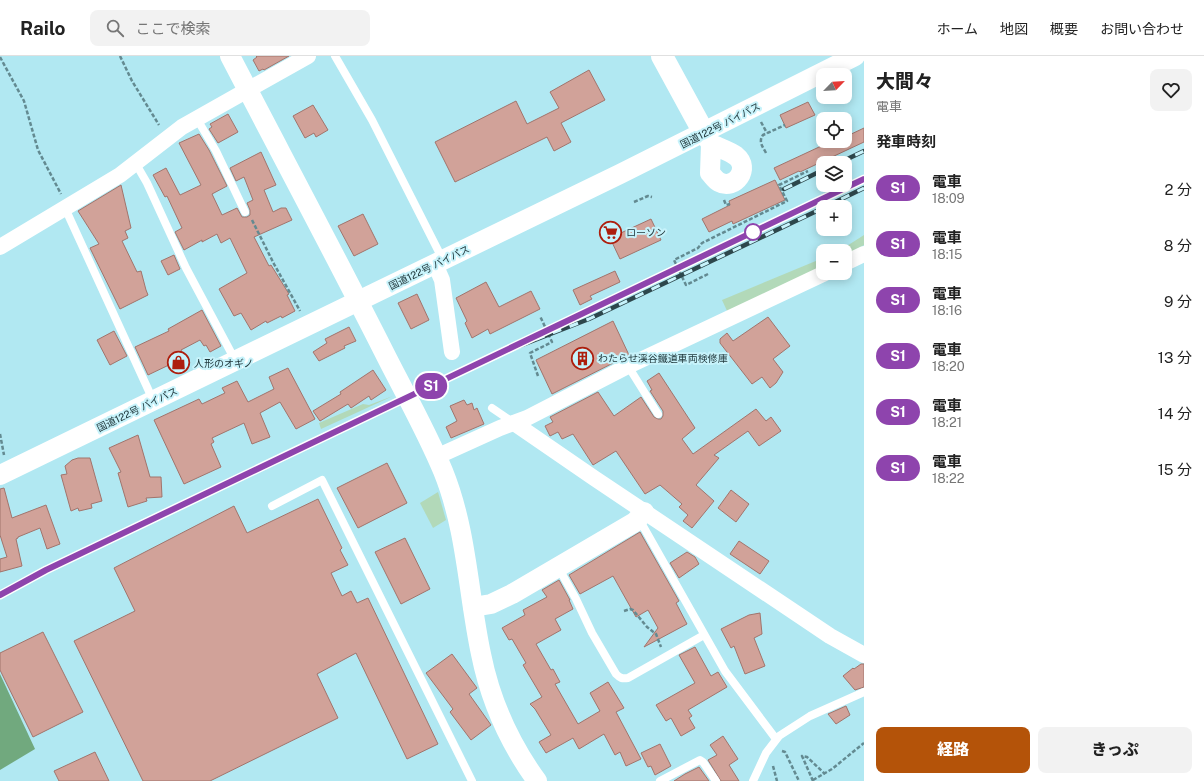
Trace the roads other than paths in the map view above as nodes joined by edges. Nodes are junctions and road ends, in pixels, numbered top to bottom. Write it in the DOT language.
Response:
graph roads {
  1 [pos="230,56"];
  2 [pos="308,56"];
  3 [pos="335,56"];
  4 [pos="662,56"];
  5 [pos="855,56"];
  6 [pos="248,90"];
  7 [pos="197,119"];
  8 [pos="707,138"];
  9 [pos="136,164"];
  10 [pos="65,208"];
  11 [pos="245,212"];
  12 [pos="0,247"];
  13 [pos="864,254"];
  14 [pos="852,260"];
  15 [pos="439,262"];
  16 [pos="816,277"];
  17 [pos="358,301"];
  18 [pos="452,352"];
  19 [pos="236,361"];
  20 [pos="628,366"];
  21 [pos="154,401"];
  22 [pos="492,408"];
  23 [pos="658,414"];
  24 [pos="514,423"];
  25 [pos="436,457"];
  26 [pos="0,475"];
  27 [pos="272,506"];
  28 [pos="641,515"];
  29 [pos="557,567"];
  30 [pos="473,607"];
  31 [pos="704,635"];
  32 [pos="864,654"];
  33 [pos="864,692"];
  34 [pos="776,739"];
  35 [pos="472,781"];
  36 [pos="537,781"];
  37 [pos="660,781"];
  38 [pos="716,781"];
  39 [pos="754,781"];
  1 -- 6 [label="street"];
  2 -- 6 [label="street"];
  3 -- 15 [label="lane"];
  4 -- 8 [label="main road"];
  5 -- 8 [label="street, 国道122号 バイパス"];
  6 -- 7 [label="street"];
  6 -- 17 [label="street"];
  7 -- 9 [label="street"];
  7 -- 11 [label="lane"];
  8 -- 15 [label="street, 国道122号 バイパス"];
  9 -- 10 [label="street"];
  9 -- 19 [label="lane"];
  10 -- 12 [label="street"];
  10 -- 21 [label="lane"];
  13 -- 14 [label="street"];
  15 -- 17 [label="street, 国道122号 バイパス"];
  15 -- 18 [label="street"];
  16 -- 20 [label="street"];
  17 -- 19 [label="street, 国道122号 バイパス"];
  17 -- 25 [label="street"];
  19 -- 21 [label="street, 国道122号 バイパス"];
  20 -- 23 [label="lane"];
  20 -- 24 [label="street"];
  21 -- 26 [label="street, 国道122号 バイパス"];
  22 -- 24 [label="lane"];
  24 -- 25 [label="street"];
  24 -- 28 [label="street"];
  25 -- 30 [label="street"];
  27 -- 35 [label="lane"];
  28 -- 29 [label="street"];
  28 -- 31 [label="lane"];
  28 -- 32 [label="street"];
  29 -- 30 [label="street"];
  29 -- 31 [label="lane"];
  30 -- 36 [label="street"];
  31 -- 34 [label="lane"];
  33 -- 34 [label="lane"];
  34 -- 39 [label="lane"];
  37 -- 38 [label="lane"];
}
